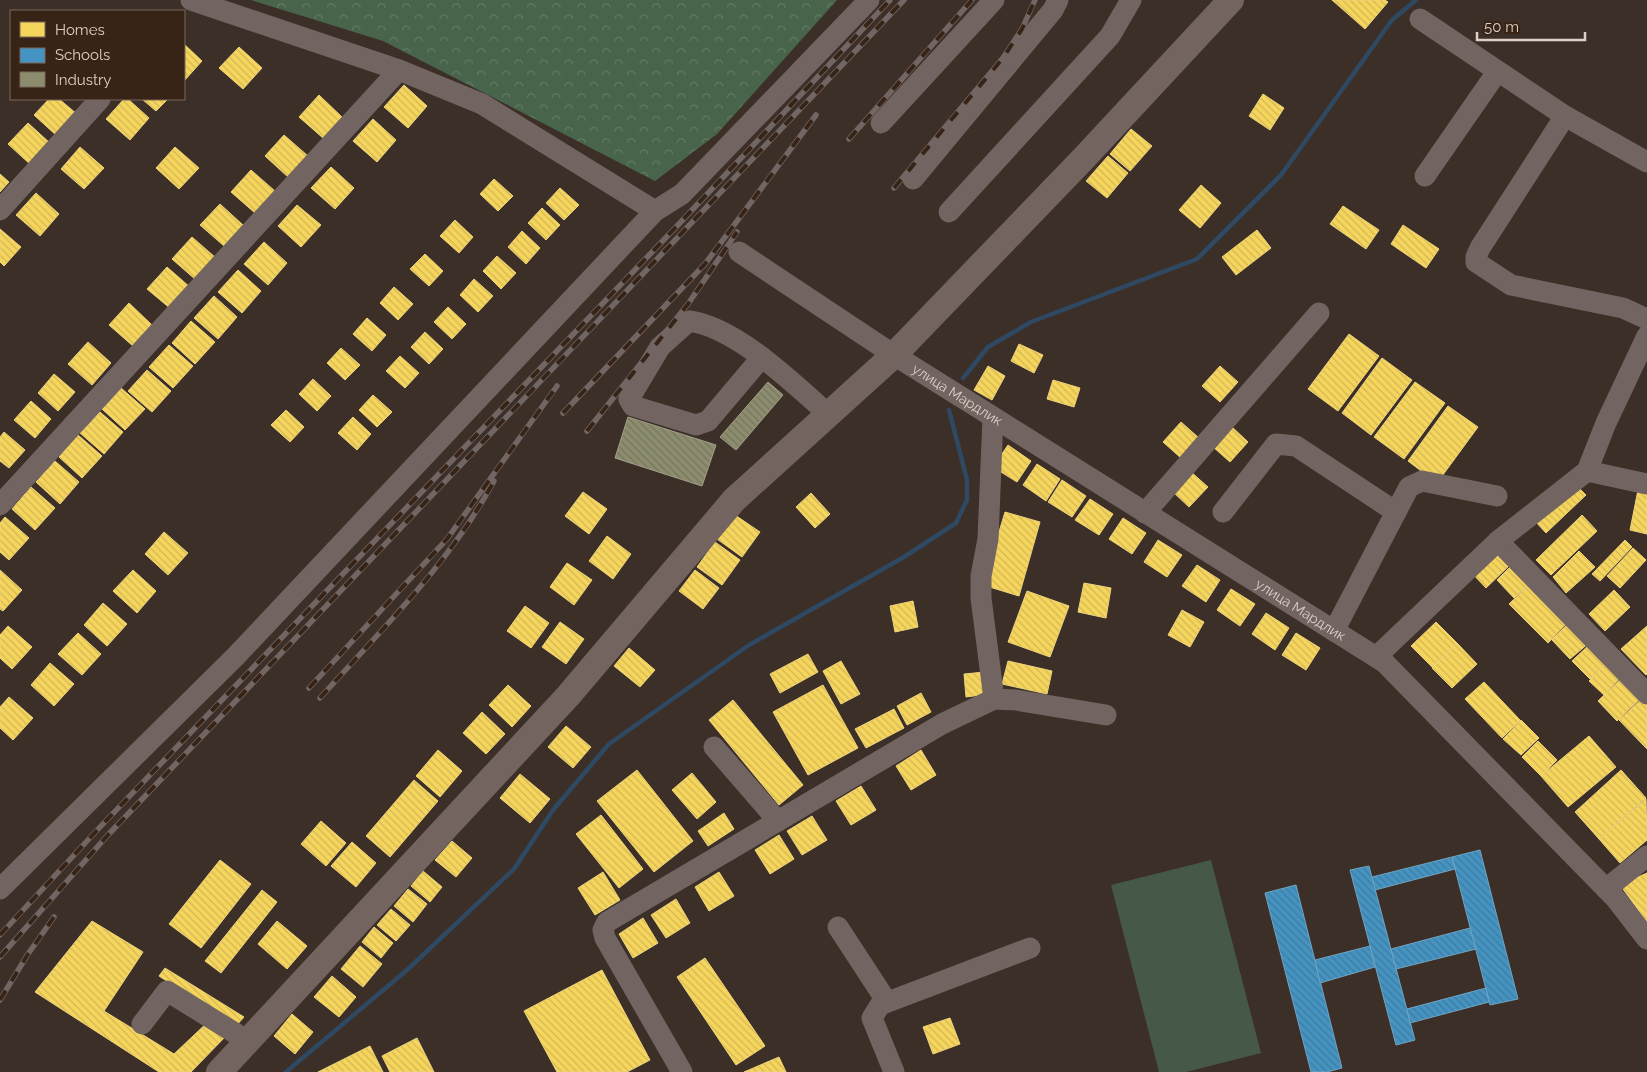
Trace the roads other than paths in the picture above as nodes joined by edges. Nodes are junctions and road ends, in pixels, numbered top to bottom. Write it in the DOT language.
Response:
graph roads {
  1 [pos="190,0"];
  2 [pos="869,0"];
  3 [pos="994,0"];
  4 [pos="1058,0"];
  5 [pos="1131,0"];
  6 [pos="1231,0"];
  7 [pos="180,10"];
  8 [pos="1420,19"];
  9 [pos="399,70"];
  10 [pos="1496,72"];
  11 [pos="99,100"];
  12 [pos="1565,116"];
  13 [pos="881,123"];
  14 [pos="1647,162"];
  15 [pos="1425,176"];
  16 [pos="913,179"];
  17 [pos="0,210"];
  18 [pos="655,211"];
  19 [pos="949,212"];
  20 [pos="739,252"];
  21 [pos="1318,313"];
  22 [pos="1647,318"];
  23 [pos="1647,336"];
  24 [pos="894,355"];
  25 [pos="762,357"];
  26 [pos="828,414"];
  27 [pos="993,417"];
  28 [pos="1587,470"];
  29 [pos="1647,484"];
  30 [pos="1497,496"];
  31 [pos="0,505"];
  32 [pos="1223,512"];
  33 [pos="1396,512"];
  34 [pos="1145,513"];
  35 [pos="1498,541"];
  36 [pos="1334,631"];
  37 [pos="1376,657"];
  38 [pos="1647,694"];
  39 [pos="994,699"];
  40 [pos="1106,715"];
  41 [pos="714,747"];
  42 [pos="778,821"];
  43 [pos="1647,856"];
  44 [pos="0,889"];
  45 [pos="1606,889"];
  46 [pos="838,927"];
  47 [pos="1647,940"];
  48 [pos="1030,948"];
  49 [pos="887,1002"];
  50 [pos="142,1024"];
  51 [pos="248,1041"];
  52 [pos="219,1072"];
  53 [pos="682,1072"];
  54 [pos="894,1072"];
  1 -- 7 [label="street"];
  1 -- 9 [label="street"];
  2 -- 18 [label="street"];
  3 -- 13 [label="street"];
  4 -- 16 [label="street"];
  5 -- 19 [label="street"];
  6 -- 24 [label="main road"];
  8 -- 10 [label="street"];
  9 -- 18 [label="street"];
  9 -- 31 [label="street"];
  10 -- 12 [label="street"];
  10 -- 15 [label="street"];
  11 -- 17 [label="street"];
  12 -- 14 [label="street"];
  12 -- 22 [label="street"];
  18 -- 44 [label="street"];
  20 -- 24 [label="street, улица Мардлик"];
  21 -- 34 [label="street"];
  23 -- 28 [label="street"];
  24 -- 26 [label="main road"];
  24 -- 27 [label="street, улица Мардлик"];
  25 -- 25 [label="street"];
  25 -- 26 [label="street"];
  26 -- 51 [label="main road"];
  27 -- 34 [label="street, улица Мардлик"];
  27 -- 39 [label="street"];
  28 -- 29 [label="street"];
  28 -- 35 [label="street"];
  30 -- 33 [label="street"];
  32 -- 33 [label="street"];
  33 -- 36 [label="street"];
  34 -- 36 [label="street, улица Мардлик"];
  35 -- 37 [label="street"];
  35 -- 38 [label="street"];
  36 -- 37 [label="street, улица Мардлик"];
  37 -- 45 [label="street, улица Мардлик"];
  39 -- 40 [label="street"];
  39 -- 42 [label="street"];
  41 -- 42 [label="street"];
  42 -- 53 [label="street"];
  43 -- 45 [label="street"];
  45 -- 47 [label="street, улица Мардлик"];
  46 -- 49 [label="street"];
  48 -- 49 [label="street"];
  49 -- 54 [label="street"];
  50 -- 51 [label="street"];
  51 -- 52 [label="main road"];
}
